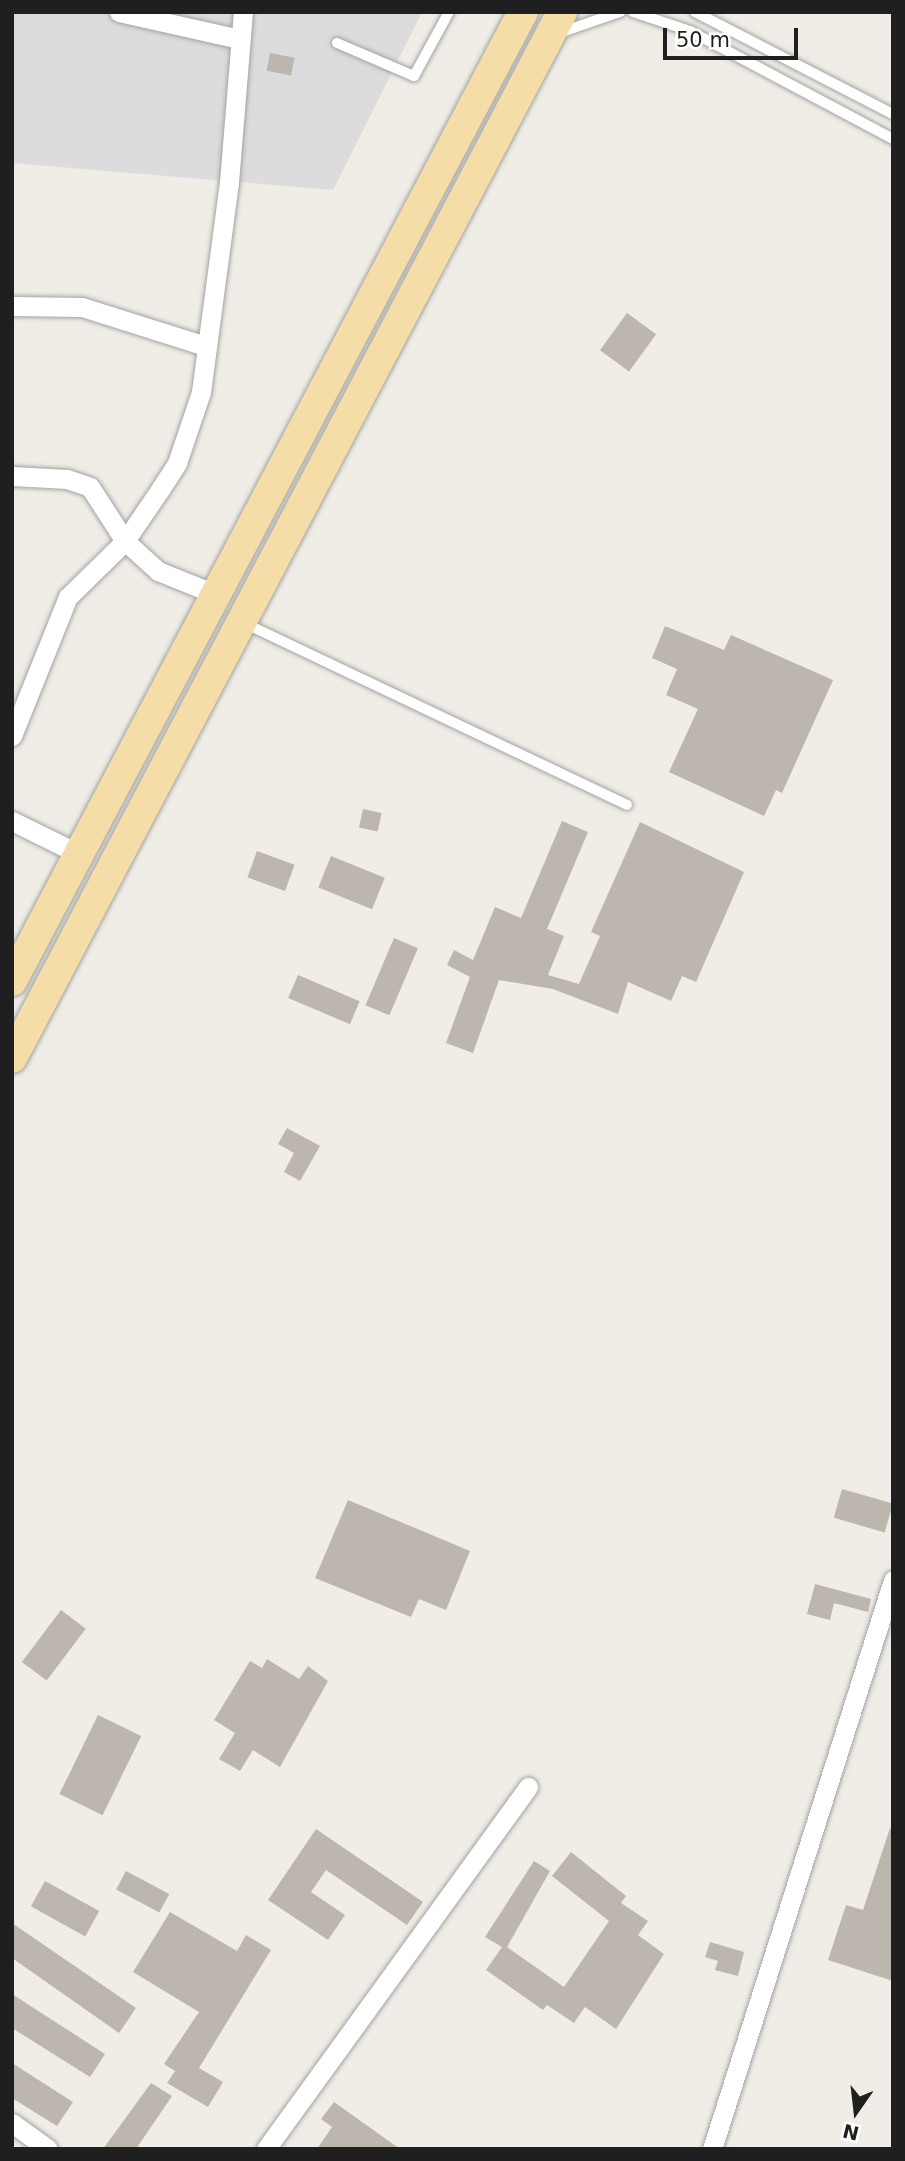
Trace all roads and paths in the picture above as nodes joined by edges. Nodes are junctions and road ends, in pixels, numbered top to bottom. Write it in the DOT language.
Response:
graph roads {
  1 [pos="119,12"];
  2 [pos="243,12"];
  3 [pos="449,12"];
  4 [pos="523,12"];
  5 [pos="620,12"];
  6 [pos="633,12"];
  7 [pos="695,12"];
  8 [pos="156,17"];
  9 [pos="556,25"];
  10 [pos="240,39"];
  11 [pos="337,43"];
  12 [pos="893,114"];
  13 [pos="893,139"];
  14 [pos="12,306"];
  15 [pos="206,346"];
  16 [pos="12,476"];
  17 [pos="125,541"];
  18 [pos="215,594"];
  19 [pos="241,622"];
  20 [pos="12,736"];
  21 [pos="627,805"];
  22 [pos="12,821"];
  23 [pos="79,854"];
  24 [pos="12,981"];
  25 [pos="12,1058"];
  26 [pos="893,1580"];
  27 [pos="528,1787"];
  28 [pos="12,2123"];
  29 [pos="48,2149"];
  30 [pos="266,2149"];
  31 [pos="712,2149"];
  1 -- 8 [label="street"];
  2 -- 10 [label="street"];
  3 -- 11 [label="lane"];
  4 -- 18 [label="main road"];
  5 -- 9 [label="lane"];
  6 -- 13 [label="lane"];
  7 -- 12 [label="lane"];
  8 -- 10 [label="street"];
  9 -- 19 [label="main road"];
  10 -- 15 [label="street"];
  14 -- 15 [label="street"];
  15 -- 17 [label="street"];
  16 -- 17 [label="street"];
  17 -- 18 [label="street"];
  17 -- 20 [label="street"];
  18 -- 23 [label="main road"];
  19 -- 21 [label="lane"];
  19 -- 25 [label="main road"];
  22 -- 23 [label="street"];
  23 -- 24 [label="main road"];
  26 -- 31 [label="street"];
  27 -- 30 [label="street"];
  28 -- 29 [label="street"];
}
